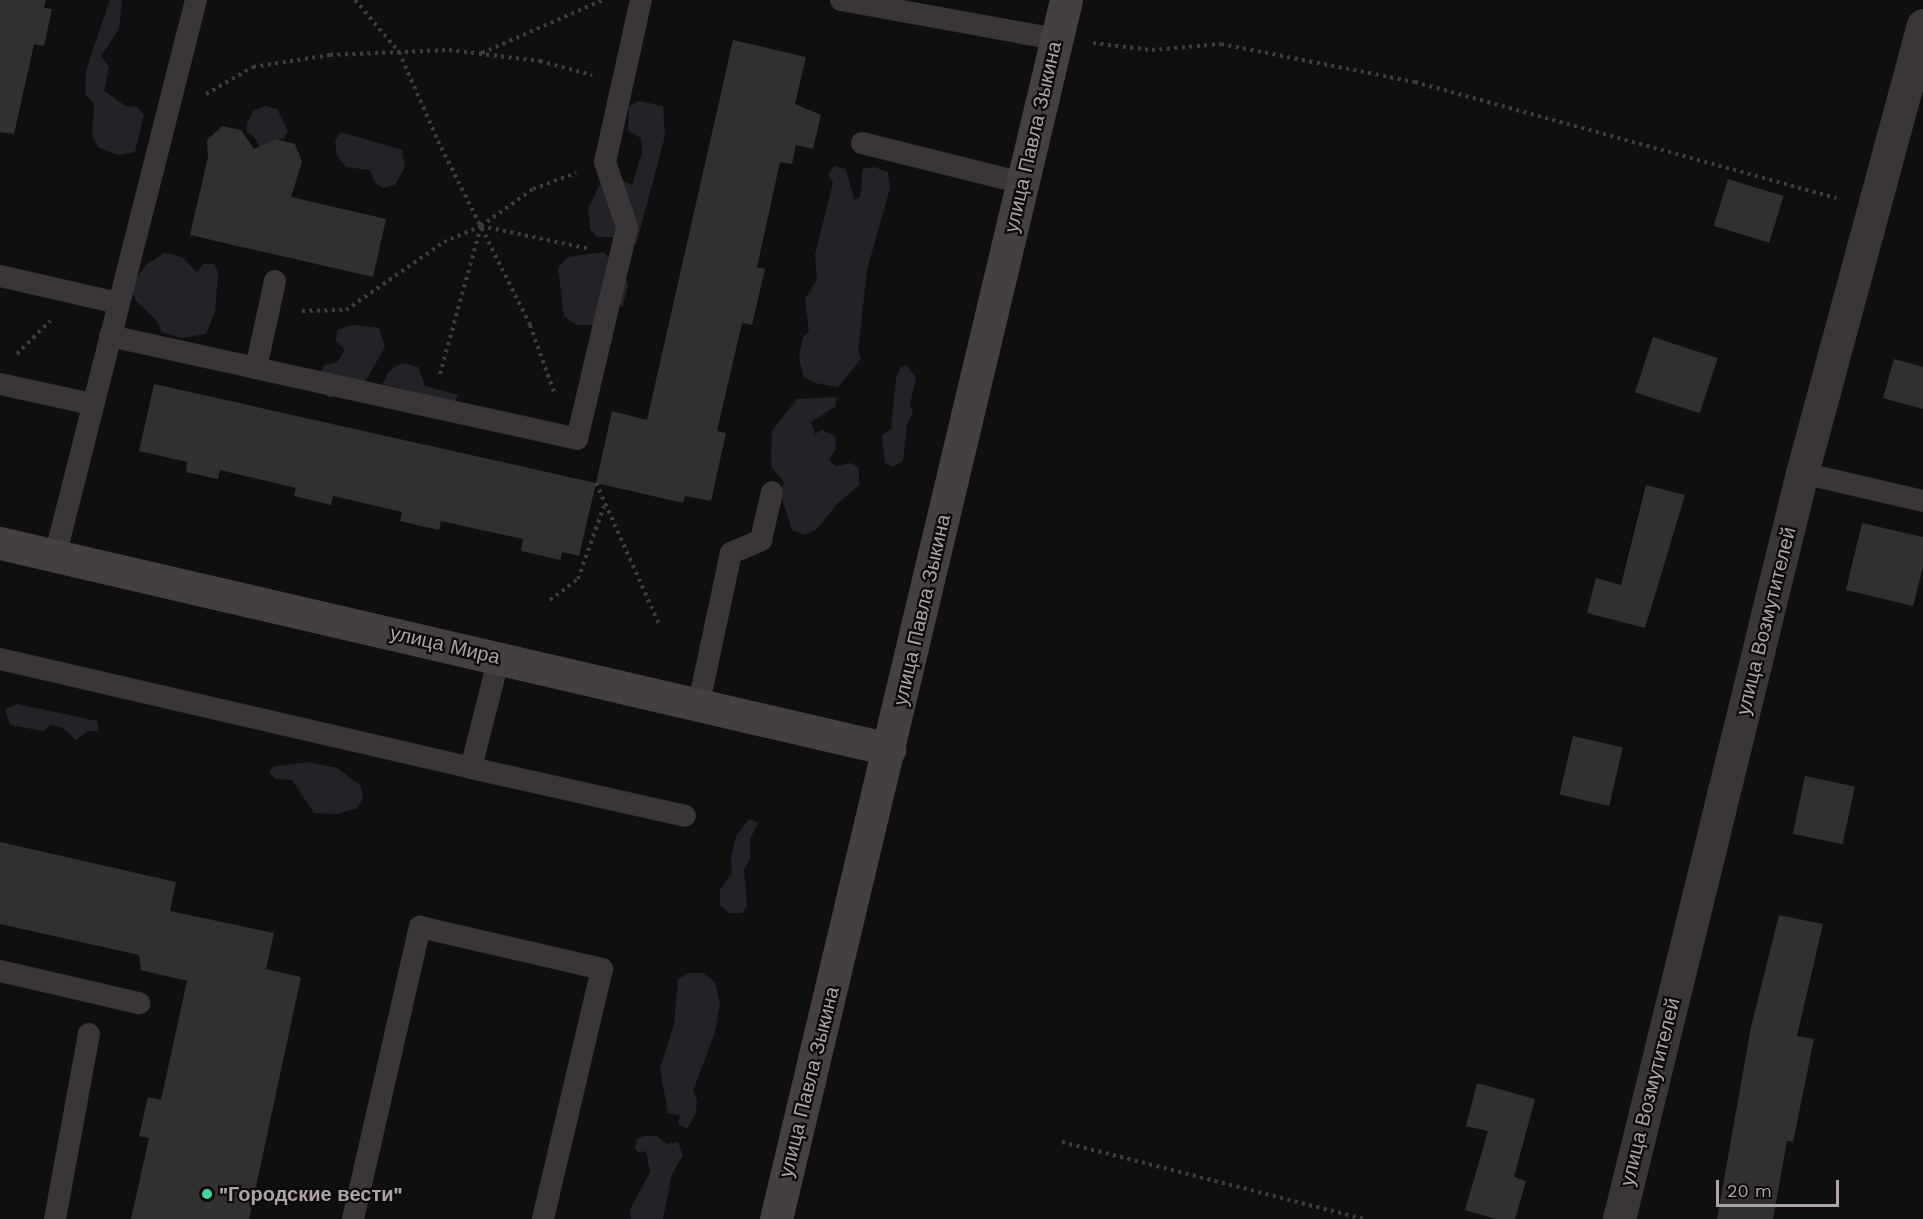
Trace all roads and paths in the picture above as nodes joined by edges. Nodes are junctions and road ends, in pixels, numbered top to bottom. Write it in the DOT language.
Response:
graph roads {
  1 [pos="196,0"];
  2 [pos="355,0"];
  3 [pos="603,0"];
  4 [pos="641,0"];
  5 [pos="841,0"];
  6 [pos="1066,0"];
  7 [pos="1923,25"];
  8 [pos="1056,39"];
  9 [pos="399,52"];
  10 [pos="481,53"];
  11 [pos="622,84"];
  12 [pos="166,117"];
  13 [pos="862,143"];
  14 [pos="605,162"];
  15 [pos="1022,183"];
  16 [pos="1871,208"];
  17 [pos="481,226"];
  18 [pos="620,255"];
  19 [pos="0,276"];
  20 [pos="275,281"];
  21 [pos="75,292"];
  22 [pos="118,303"];
  23 [pos="268,312"];
  24 [pos="110,336"];
  25 [pos="14,357"];
  26 [pos="256,368"];
  27 [pos="0,384"];
  28 [pos="92,404"];
  29 [pos="431,407"];
  30 [pos="577,439"];
  31 [pos="1802,473"];
  32 [pos="596,483"];
  33 [pos="772,492"];
  34 [pos="1923,501"];
  35 [pos="604,506"];
  36 [pos="0,543"];
  37 [pos="55,556"];
  38 [pos="550,600"];
  39 [pos="660,626"];
  40 [pos="499,657"];
  41 [pos="0,659"];
  42 [pos="699,703"];
  43 [pos="889,749"];
  44 [pos="471,768"];
  45 [pos="685,816"];
  46 [pos="0,971"];
  47 [pos="139,1004"];
  48 [pos="89,1034"];
  49 [pos="1062,1142"];
  50 [pos="55,1219"];
  51 [pos="353,1219"];
  52 [pos="543,1219"];
  53 [pos="776,1219"];
  54 [pos="1363,1219"];
  55 [pos="1619,1219"];
  1 -- 12 [label="lane"];
  2 -- 9 [label="path"];
  3 -- 10 [label="path"];
  4 -- 11 [label="lane"];
  5 -- 8 [label="lane"];
  6 -- 8 [label="main road, улица Павла Зыкина"];
  7 -- 16 [label="street, улица Возмутителей"];
  8 -- 15 [label="main road, улица Павла Зыкина"];
  8 -- 16 [label="path"];
  9 -- 10 [label="path"];
  9 -- 12 [label="path"];
  9 -- 17 [label="path"];
  10 -- 11 [label="path"];
  11 -- 14 [label="lane"];
  12 -- 22 [label="lane"];
  13 -- 15 [label="lane"];
  14 -- 17 [label="path"];
  14 -- 18 [label="lane"];
  15 -- 43 [label="main road, улица Павла Зыкина"];
  16 -- 31 [label="street, улица Возмутителей"];
  17 -- 18 [label="path"];
  17 -- 23 [label="path"];
  17 -- 29 [label="path"];
  17 -- 30 [label="path"];
  18 -- 30 [label="lane"];
  19 -- 21 [label="lane"];
  20 -- 23 [label="lane"];
  21 -- 22 [label="lane"];
  21 -- 25 [label="path"];
  22 -- 24 [label="lane"];
  23 -- 26 [label="lane"];
  24 -- 26 [label="lane"];
  24 -- 28 [label="lane"];
  26 -- 29 [label="lane"];
  27 -- 28 [label="lane"];
  28 -- 37 [label="lane"];
  29 -- 30 [label="lane"];
  31 -- 34 [label="lane"];
  31 -- 55 [label="street, улица Возмутителей"];
  32 -- 35 [label="path"];
  33 -- 42 [label="lane"];
  35 -- 38 [label="path"];
  35 -- 39 [label="path"];
  36 -- 37 [label="main road, улица Мира"];
  37 -- 40 [label="main road, улица Мира"];
  40 -- 42 [label="main road, улица Мира"];
  40 -- 44 [label="lane"];
  41 -- 44 [label="lane"];
  42 -- 43 [label="main road, улица Мира"];
  43 -- 53 [label="main road, улица Павла Зыкина"];
  44 -- 45 [label="lane"];
  46 -- 47 [label="lane"];
  48 -- 50 [label="lane"];
  49 -- 54 [label="path"];
  51 -- 52 [label="lane"];
}
